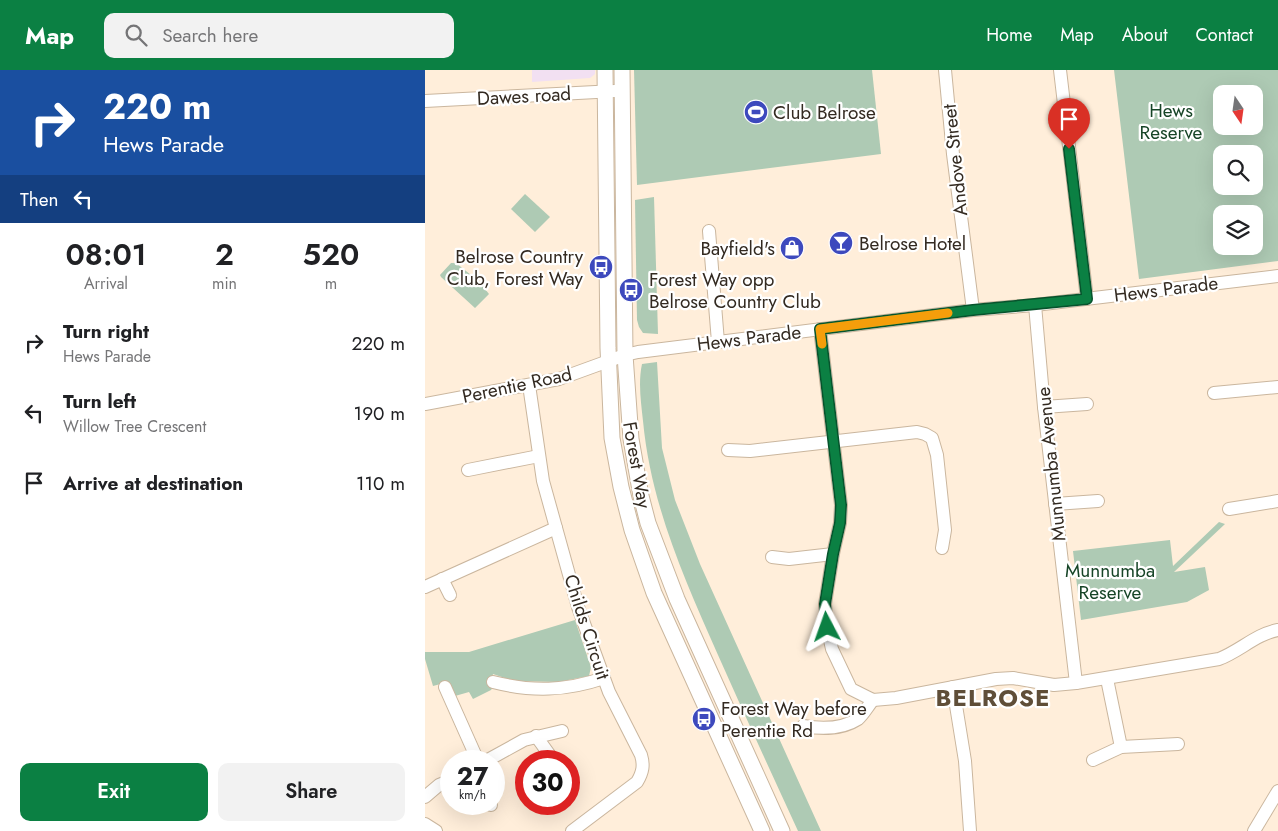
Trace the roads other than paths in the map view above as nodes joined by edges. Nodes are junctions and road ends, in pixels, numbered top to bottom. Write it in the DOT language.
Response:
graph roads {
  1 [pos="605,70"];
  2 [pos="622,70"];
  3 [pos="945,70"];
  4 [pos="1060,70"];
  5 [pos="622,91"];
  6 [pos="605,92"];
  7 [pos="425,101"];
  8 [pos="709,231"];
  9 [pos="1278,276"];
  10 [pos="1087,299"];
  11 [pos="1035,305"];
  12 [pos="973,310"];
  13 [pos="820,329"];
  14 [pos="718,342"];
  15 [pos="625,356"];
  16 [pos="608,362"];
  17 [pos="529,385"];
  18 [pos="1278,387"];
  19 [pos="1214,393"];
  20 [pos="425,404"];
  21 [pos="1087,404"];
  22 [pos="1044,407"];
  23 [pos="834,442"];
  24 [pos="728,450"];
  25 [pos="539,456"];
  26 [pos="469,470"];
  27 [pos="1098,501"];
  28 [pos="1278,501"];
  29 [pos="1055,504"];
  30 [pos="1229,508"];
  31 [pos="556,528"];
  32 [pos="942,548"];
  33 [pos="833,554"];
  34 [pos="772,557"];
  35 [pos="442,579"];
  36 [pos="425,587"];
  37 [pos="450,595"];
  38 [pos="1278,630"];
  39 [pos="604,678"];
  40 [pos="1107,678"];
  41 [pos="493,682"];
  42 [pos="1077,683"];
  43 [pos="445,687"];
  44 [pos="953,687"];
  45 [pos="873,700"];
  46 [pos="803,726"];
  47 [pos="561,732"];
  48 [pos="536,736"];
  49 [pos="1179,744"];
  50 [pos="1121,747"];
  51 [pos="473,750"];
  52 [pos="546,750"];
  53 [pos="505,751"];
  54 [pos="1093,760"];
  55 [pos="440,785"];
  56 [pos="1278,792"];
  57 [pos="425,797"];
  58 [pos="425,824"];
  59 [pos="967,830"];
  60 [pos="436,831"];
  61 [pos="572,831"];
  62 [pos="762,831"];
  63 [pos="782,831"];
  64 [pos="1254,831"];
  1 -- 6 [label="main road, Forest Way"];
  2 -- 5 [label="main road, Forest Way"];
  3 -- 12 [label="street, Andove Street"];
  4 -- 10 [label="street"];
  5 -- 6 [label="street, Dawes road"];
  5 -- 15 [label="main road, Forest Way"];
  6 -- 7 [label="street, Dawes road"];
  6 -- 16 [label="main road, Forest Way"];
  8 -- 14 [label="street"];
  9 -- 10 [label="street, Hews Parade"];
  10 -- 11 [label="street, Hews Parade"];
  11 -- 12 [label="street, Hews Parade"];
  11 -- 22 [label="street, Munnumba Avenue"];
  12 -- 13 [label="street, Hews Parade"];
  13 -- 14 [label="street, Hews Parade"];
  13 -- 23 [label="street"];
  14 -- 15 [label="street, Hews Parade"];
  15 -- 16 [label="street, Hews Parade"];
  15 -- 63 [label="main road, Forest Way"];
  16 -- 17 [label="street, Perentie Road"];
  16 -- 62 [label="main road, Forest Way"];
  17 -- 20 [label="street, Perentie Road"];
  17 -- 25 [label="street, Childs Circuit"];
  18 -- 19 [label="street"];
  21 -- 22 [label="street"];
  22 -- 29 [label="street, Munnumba Avenue"];
  23 -- 24 [label="street"];
  23 -- 32 [label="street"];
  23 -- 33 [label="street"];
  25 -- 26 [label="street"];
  25 -- 31 [label="street, Childs Circuit"];
  27 -- 29 [label="street"];
  28 -- 30 [label="street"];
  29 -- 42 [label="street, Munnumba Avenue"];
  31 -- 35 [label="street"];
  31 -- 39 [label="street, Childs Circuit"];
  33 -- 34 [label="street"];
  33 -- 45 [label="street"];
  35 -- 36 [label="street"];
  35 -- 37 [label="street"];
  38 -- 40 [label="street"];
  39 -- 41 [label="street"];
  39 -- 61 [label="street, Childs Circuit"];
  40 -- 42 [label="street"];
  40 -- 50 [label="street"];
  42 -- 44 [label="street"];
  43 -- 51 [label="street"];
  44 -- 45 [label="street"];
  44 -- 59 [label="street"];
  45 -- 46 [label="street"];
  47 -- 48 [label="street"];
  48 -- 52 [label="street"];
  48 -- 53 [label="street"];
  49 -- 50 [label="street"];
  50 -- 54 [label="street"];
  55 -- 57 [label="street"];
  56 -- 64 [label="street"];
  58 -- 60 [label="street"];
}
